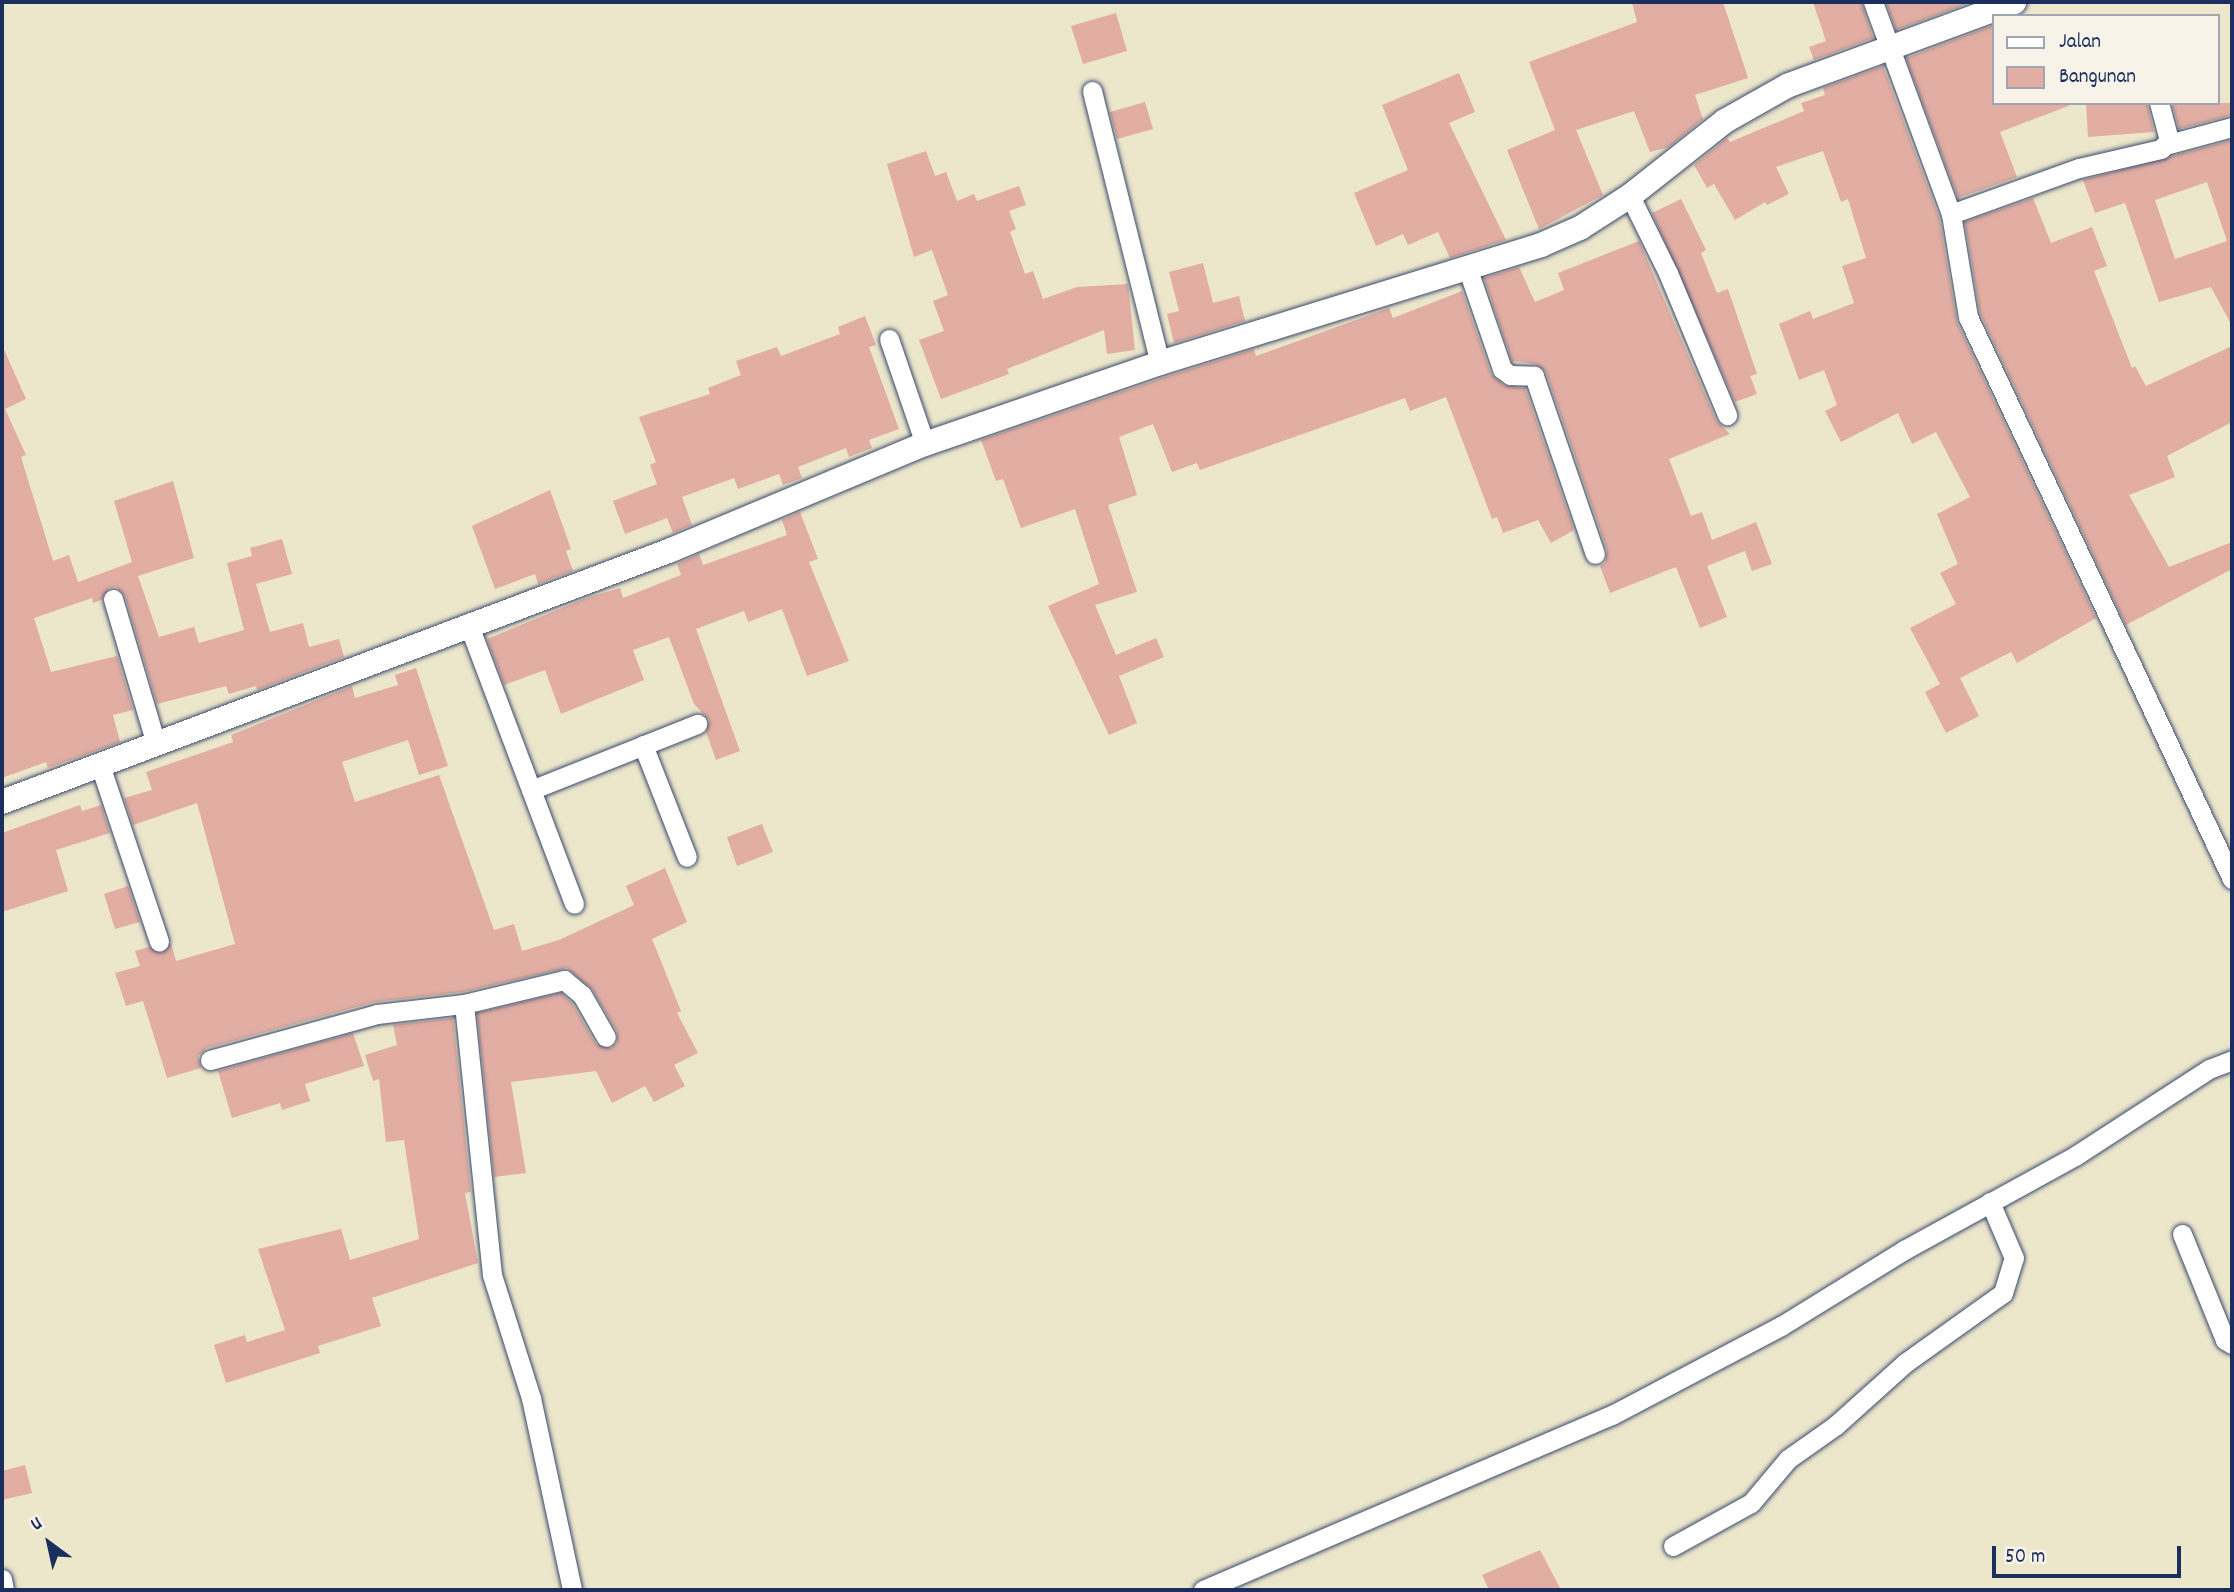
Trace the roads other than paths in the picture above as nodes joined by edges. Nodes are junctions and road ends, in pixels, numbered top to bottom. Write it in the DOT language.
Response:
graph roads {
  1 [pos="1873,2"];
  2 [pos="2014,2"];
  3 [pos="1887,46"];
  4 [pos="1092,91"];
  5 [pos="2160,105"];
  6 [pos="2232,127"];
  7 [pos="2165,145"];
  8 [pos="1630,196"];
  9 [pos="1951,214"];
  10 [pos="1468,270"];
  11 [pos="889,339"];
  12 [pos="1160,363"];
  13 [pos="1727,415"];
  14 [pos="925,444"];
  15 [pos="1595,554"];
  16 [pos="113,599"];
  17 [pos="468,623"];
  18 [pos="697,724"];
  19 [pos="156,744"];
  20 [pos="643,745"];
  21 [pos="100,765"];
  22 [pos="531,790"];
  23 [pos="2,802"];
  24 [pos="687,857"];
  25 [pos="2232,879"];
  26 [pos="574,904"];
  27 [pos="159,941"];
  28 [pos="464,1004"];
  29 [pos="606,1037"];
  30 [pos="210,1060"];
  31 [pos="2232,1060"];
  32 [pos="1990,1202"];
  33 [pos="2182,1234"];
  34 [pos="2232,1344"];
  35 [pos="1673,1546"];
  36 [pos="2,1579"];
  37 [pos="4,1590"];
  38 [pos="572,1590"];
  39 [pos="1203,1590"];
  1 -- 3 [label="street"];
  2 -- 3 [label="street"];
  3 -- 8 [label="street"];
  3 -- 9 [label="street"];
  4 -- 12 [label="street"];
  5 -- 7 [label="street"];
  6 -- 7 [label="street"];
  7 -- 9 [label="street"];
  8 -- 10 [label="street"];
  8 -- 13 [label="street"];
  9 -- 25 [label="street"];
  10 -- 12 [label="street"];
  10 -- 15 [label="street"];
  11 -- 14 [label="street"];
  12 -- 14 [label="street"];
  14 -- 17 [label="street"];
  16 -- 19 [label="street"];
  17 -- 19 [label="street"];
  17 -- 22 [label="street"];
  18 -- 20 [label="street"];
  19 -- 21 [label="street"];
  20 -- 22 [label="street"];
  20 -- 24 [label="street"];
  21 -- 23 [label="street"];
  21 -- 27 [label="street"];
  22 -- 26 [label="street"];
  28 -- 29 [label="street"];
  28 -- 30 [label="street"];
  28 -- 38 [label="street"];
  31 -- 32 [label="street"];
  32 -- 35 [label="street"];
  32 -- 39 [label="street"];
  33 -- 34 [label="street"];
  36 -- 37 [label="street"];
}
